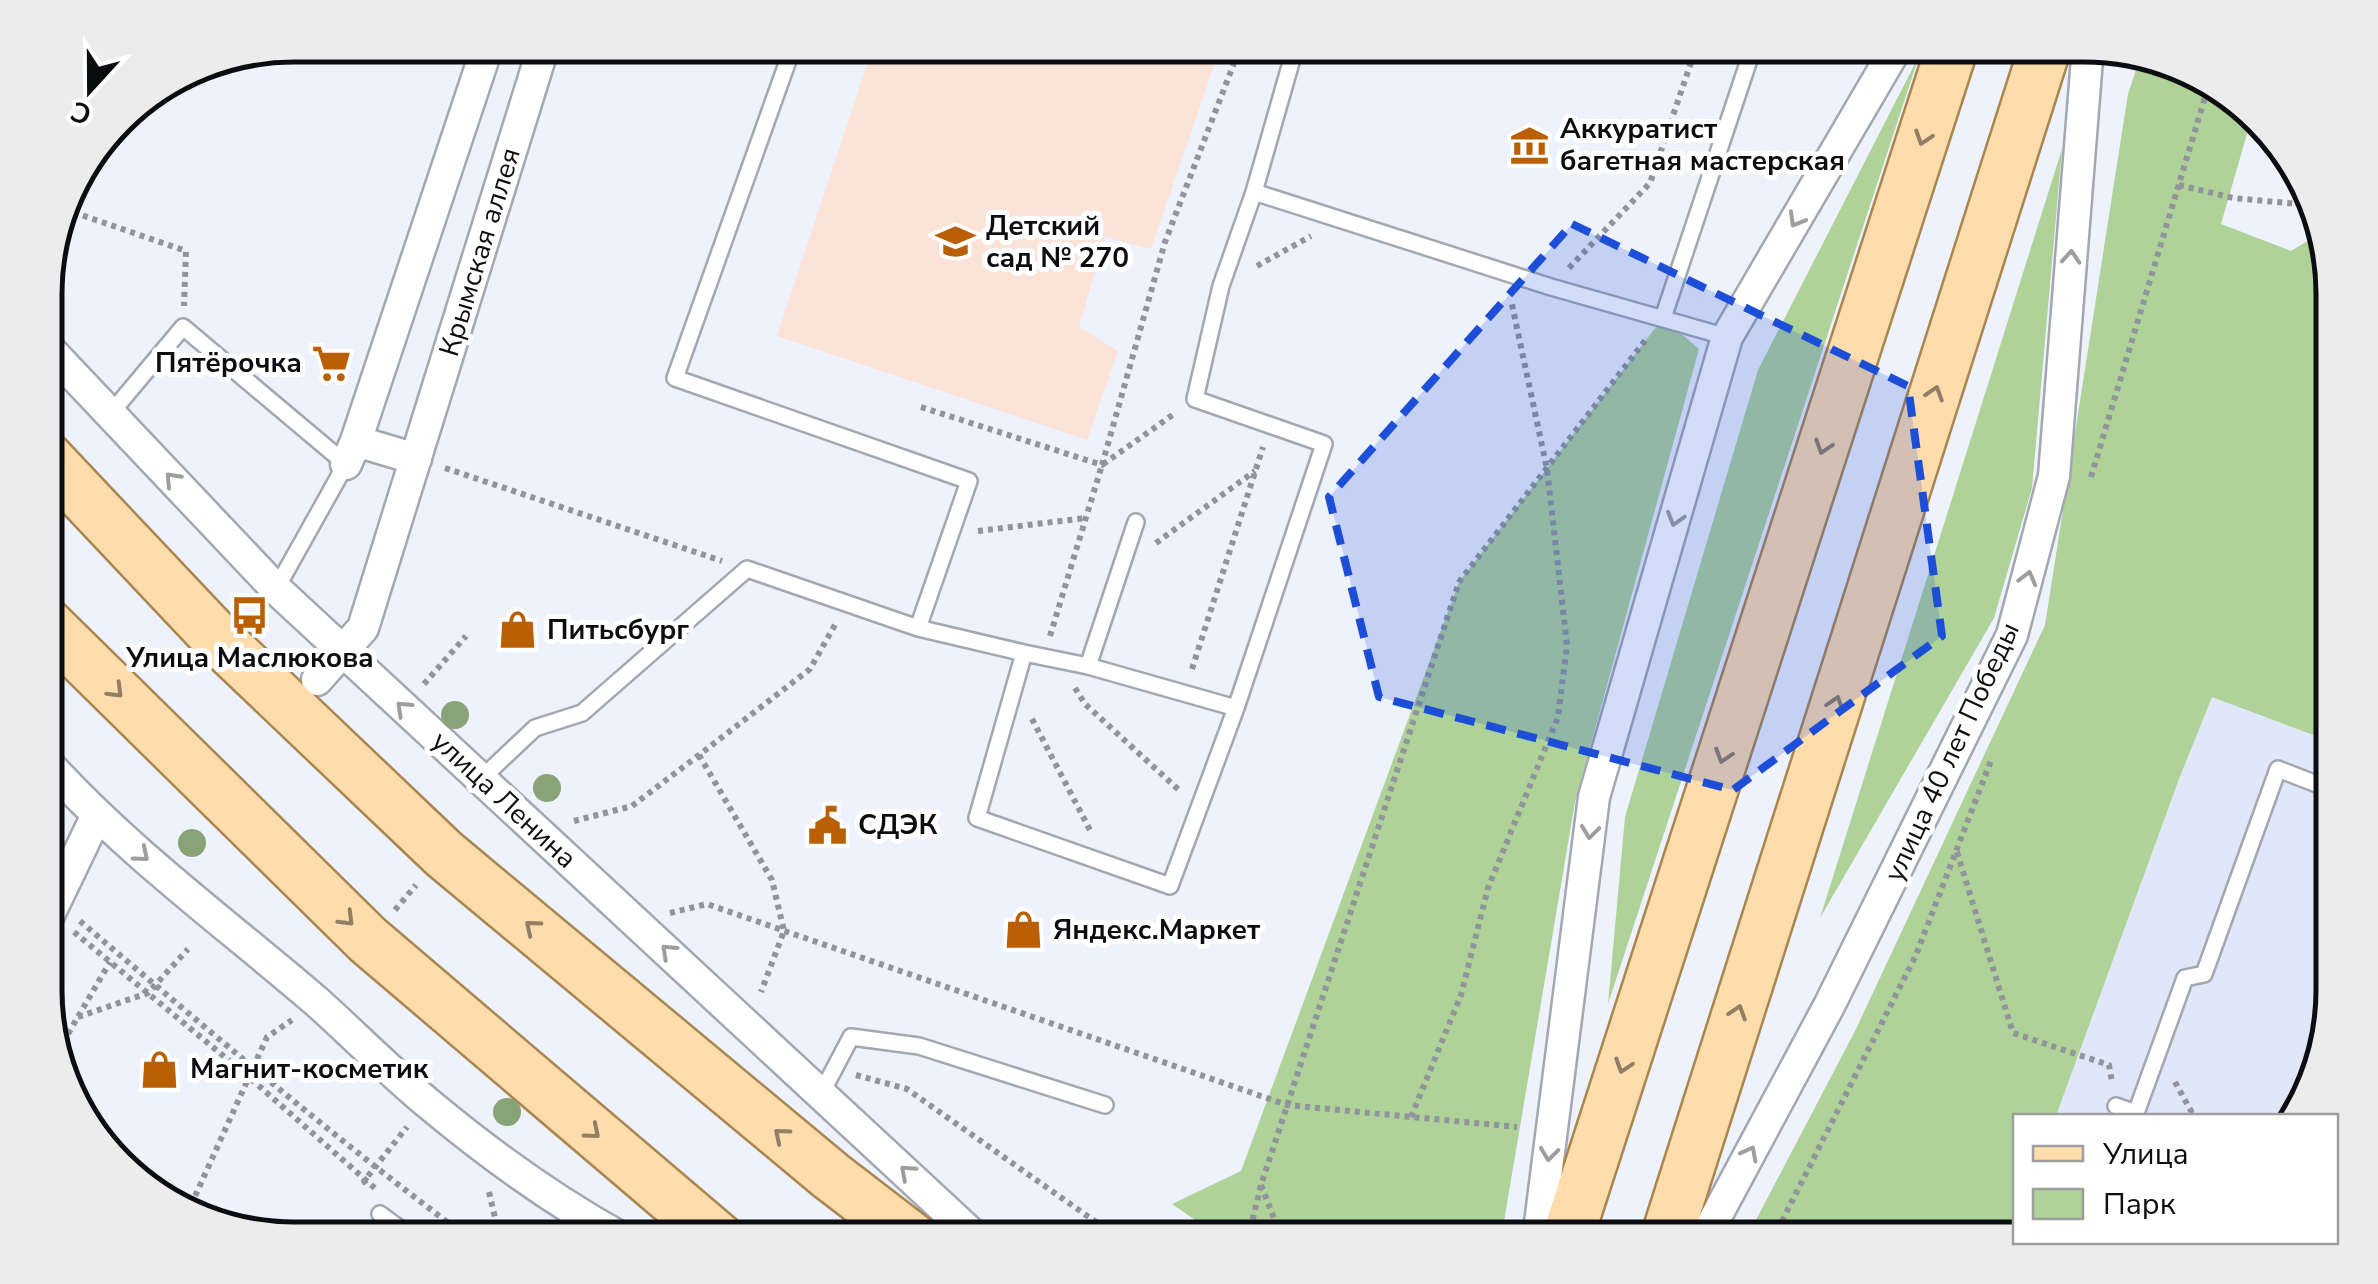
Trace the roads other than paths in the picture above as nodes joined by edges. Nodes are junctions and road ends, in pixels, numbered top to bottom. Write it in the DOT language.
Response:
graph roads {
  1 [pos="482,63"];
  2 [pos="538,63"];
  3 [pos="787,63"];
  4 [pos="1291,63"];
  5 [pos="1748,63"];
  6 [pos="1887,63"];
  7 [pos="1947,63"];
  8 [pos="2040,63"];
  9 [pos="2087,63"];
  10 [pos="1254,192"];
  11 [pos="1663,318"];
  12 [pos="1727,337"];
  13 [pos="63,363"];
  14 [pos="111,413"];
  15 [pos="351,452"];
  16 [pos="416,458"];
  17 [pos="63,475"];
  18 [pos="1136,522"];
  19 [pos="276,589"];
  20 [pos="918,628"];
  21 [pos="62,639"];
  22 [pos="342,652"];
  23 [pos="1024,653"];
  24 [pos="1088,666"];
  25 [pos="317,680"];
  26 [pos="1236,708"];
  27 [pos="481,779"];
  28 [pos="62,780"];
  29 [pos="2316,784"];
  30 [pos="96,817"];
  31 [pos="62,887"];
  32 [pos="821,1094"];
  33 [pos="1105,1105"];
  34 [pos="2116,1106"];
  35 [pos="2134,1114"];
  36 [pos="2136,1114"];
  37 [pos="380,1214"];
  38 [pos="1540,1221"];
  39 [pos="1573,1221"];
  40 [pos="1671,1221"];
  41 [pos="1713,1221"];
  42 [pos="391,1222"];
  43 [pos="564,1222"];
  44 [pos="699,1222"];
  45 [pos="890,1222"];
  46 [pos="958,1222"];
  1 -- 15 [label="street, Крымская аллея"];
  2 -- 16 [label="street, Крымская аллея"];
  3 -- 20 [label="lane"];
  4 -- 10 [label="lane"];
  5 -- 11 [label="lane"];
  6 -- 12 [label="street, one-way"];
  7 -- 39 [label="main road, one-way"];
  40 -- 8 [label="main road, one-way"];
  41 -- 9 [label="street, улица 40 лет Победы, one-way"];
  10 -- 11 [label="lane"];
  10 -- 26 [label="lane"];
  11 -- 12 [label="lane"];
  12 -- 38 [label="street, one-way"];
  13 -- 14 [label="street, улица Ленина"];
  14 -- 15 [label="lane"];
  19 -- 14 [label="street, улица Ленина, one-way"];
  15 -- 16 [label="street"];
  15 -- 19 [label="lane"];
  16 -- 22 [label="street, Крымская аллея"];
  45 -- 17 [label="main road, one-way"];
  18 -- 24 [label="lane"];
  19 -- 22 [label="street, улица Ленина"];
  20 -- 23 [label="lane"];
  20 -- 27 [label="lane"];
  21 -- 44 [label="main road, one-way"];
  22 -- 25 [label="street, Крымская аллея"];
  27 -- 22 [label="street, улица Ленина, one-way"];
  23 -- 24 [label="lane"];
  23 -- 26 [label="lane"];
  24 -- 26 [label="lane"];
  32 -- 27 [label="street, улица Ленина, one-way"];
  28 -- 30 [label="street"];
  29 -- 36 [label="lane"];
  30 -- 31 [label="street"];
  30 -- 43 [label="street, one-way"];
  32 -- 33 [label="lane"];
  46 -- 32 [label="street, улица Ленина, one-way"];
  34 -- 35 [label="lane"];
  37 -- 42 [label="lane"];
}
